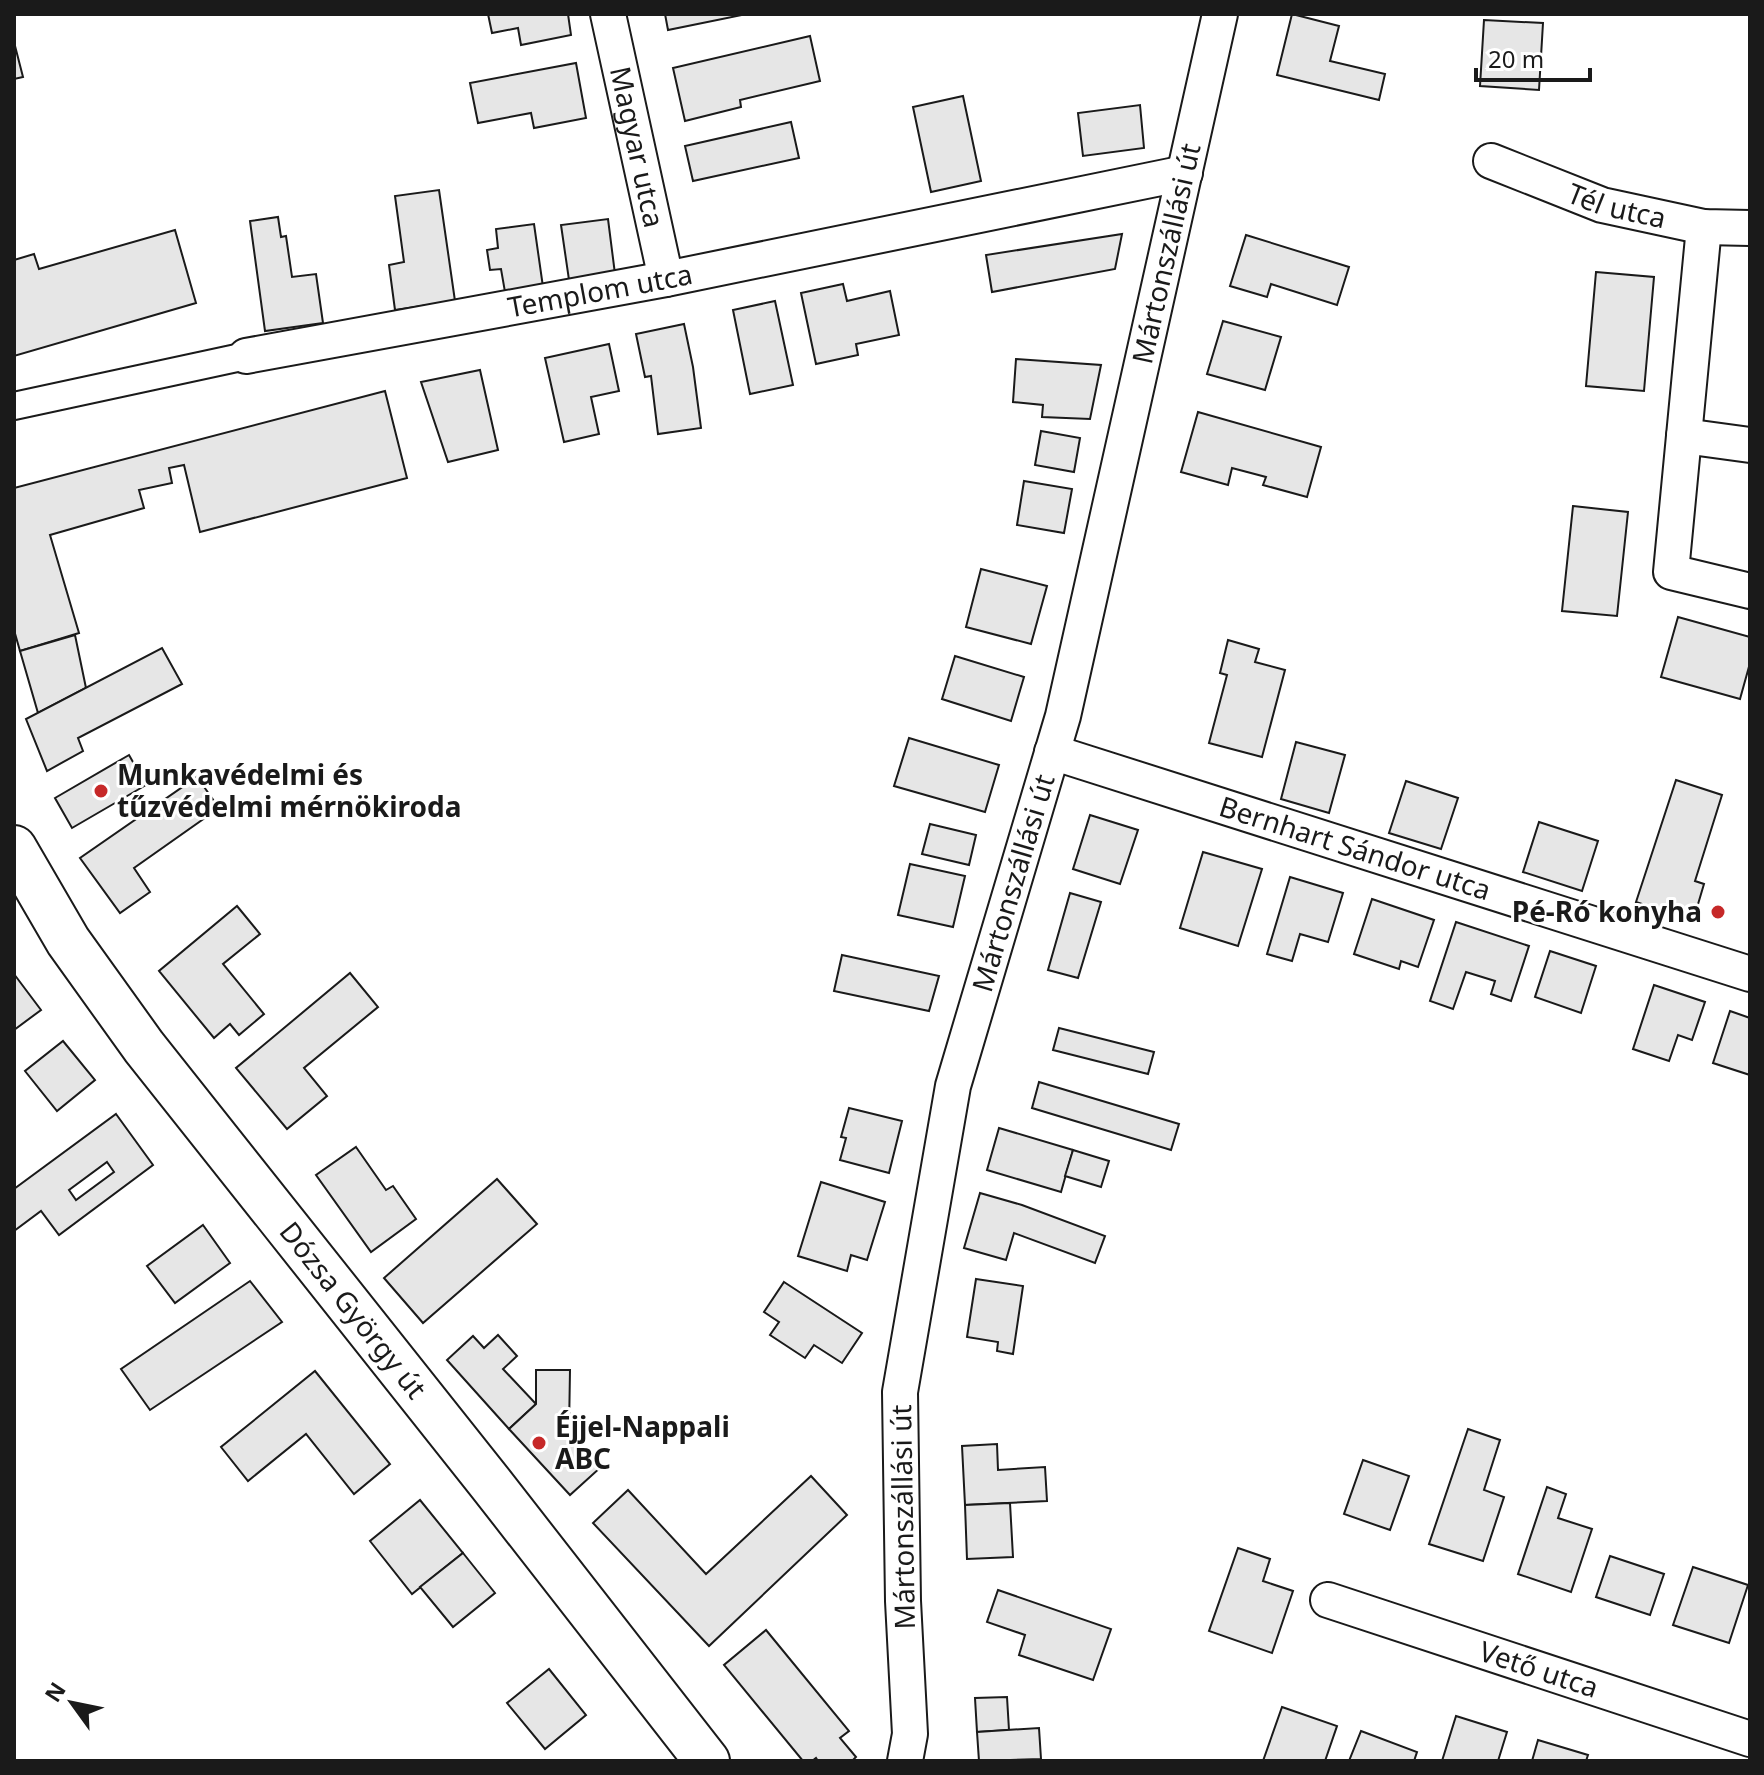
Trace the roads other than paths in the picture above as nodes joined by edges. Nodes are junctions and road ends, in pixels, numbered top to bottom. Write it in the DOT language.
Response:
graph roads {
  1 [pos="608,14"];
  2 [pos="1220,14"];
  3 [pos="1491,161"];
  4 [pos="1185,173"];
  5 [pos="1704,227"];
  6 [pos="1750,228"];
  7 [pos="666,279"];
  8 [pos="246,356"];
  9 [pos="14,406"];
  10 [pos="1684,436"];
  11 [pos="1750,445"];
  12 [pos="1750,591"];
  13 [pos="1052,752"];
  14 [pos="14,848"];
  15 [pos="1750,974"];
  16 [pos="1328,1600"];
  17 [pos="1750,1739"];
  18 [pos="707,1761"];
  19 [pos="905,1761"];
  1 -- 7 [label="street, Magyar utca"];
  2 -- 4 [label="street, Mártonszállási út"];
  3 -- 5 [label="street, Tél utca"];
  4 -- 7 [label="street, Templom utca"];
  4 -- 13 [label="street, Mártonszállási út"];
  5 -- 6 [label="street, Tél utca"];
  5 -- 10 [label="street"];
  7 -- 8 [label="street, Templom utca"];
  8 -- 9 [label="street, Templom utca"];
  10 -- 11 [label="street"];
  10 -- 12 [label="street"];
  13 -- 15 [label="street, Bernhart Sándor utca"];
  13 -- 19 [label="street, Mártonszállási út"];
  14 -- 18 [label="main road, Dózsa György út"];
  16 -- 17 [label="street, Vető utca"];
}
